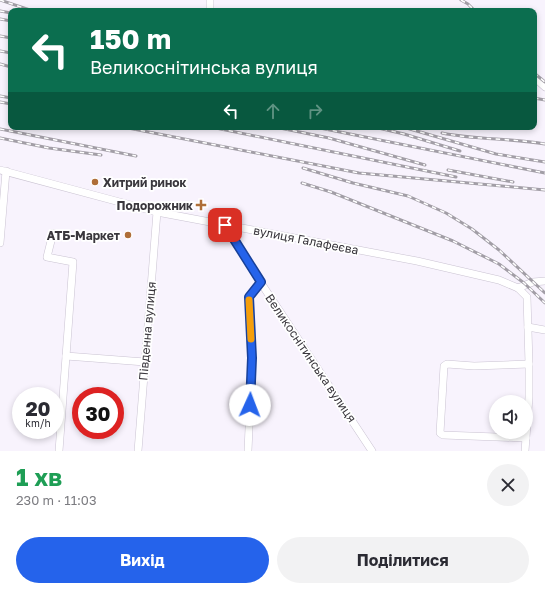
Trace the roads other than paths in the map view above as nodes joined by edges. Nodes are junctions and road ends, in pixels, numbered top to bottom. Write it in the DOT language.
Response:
graph roads {
  1 [pos="537,80"];
  2 [pos="545,87"];
  3 [pos="3,170"];
  4 [pos="157,212"];
  5 [pos="225,225"];
  6 [pos="53,232"];
  7 [pos="0,243"];
  8 [pos="545,281"];
  9 [pos="261,282"];
  10 [pos="518,288"];
  11 [pos="528,327"];
  12 [pos="545,330"];
  13 [pos="66,356"];
  14 [pos="144,362"];
  15 [pos="529,364"];
  16 [pos="529,395"];
  17 [pos="489,437"];
  18 [pos="526,439"];
  19 [pos="367,442"];
  20 [pos="59,451"];
  21 [pos="138,451"];
  22 [pos="248,451"];
  23 [pos="366,451"];
  24 [pos="372,451"];
  25 [pos="525,451"];
  1 -- 2 [label="street"];
  3 -- 4 [label="street, вулиця Галафеєва"];
  3 -- 7 [label="street"];
  4 -- 5 [label="street, вулиця Галафеєва"];
  4 -- 14 [label="street, Південна вулиця"];
  5 -- 9 [label="street, Великоснітинська вулиця"];
  5 -- 10 [label="street, вулиця Галафеєва"];
  6 -- 13 [label="street"];
  8 -- 10 [label="street"];
  9 -- 19 [label="street, Великоснітинська вулиця"];
  9 -- 22 [label="street"];
  10 -- 11 [label="street"];
  11 -- 12 [label="street"];
  11 -- 15 [label="street"];
  13 -- 14 [label="street"];
  13 -- 20 [label="street"];
  14 -- 21 [label="street, Південна вулиця"];
  15 -- 16 [label="street"];
  15 -- 17 [label="street"];
  18 -- 25 [label="street"];
  19 -- 23 [label="street"];
  19 -- 24 [label="street, Великоснітинська вулиця"];
}
